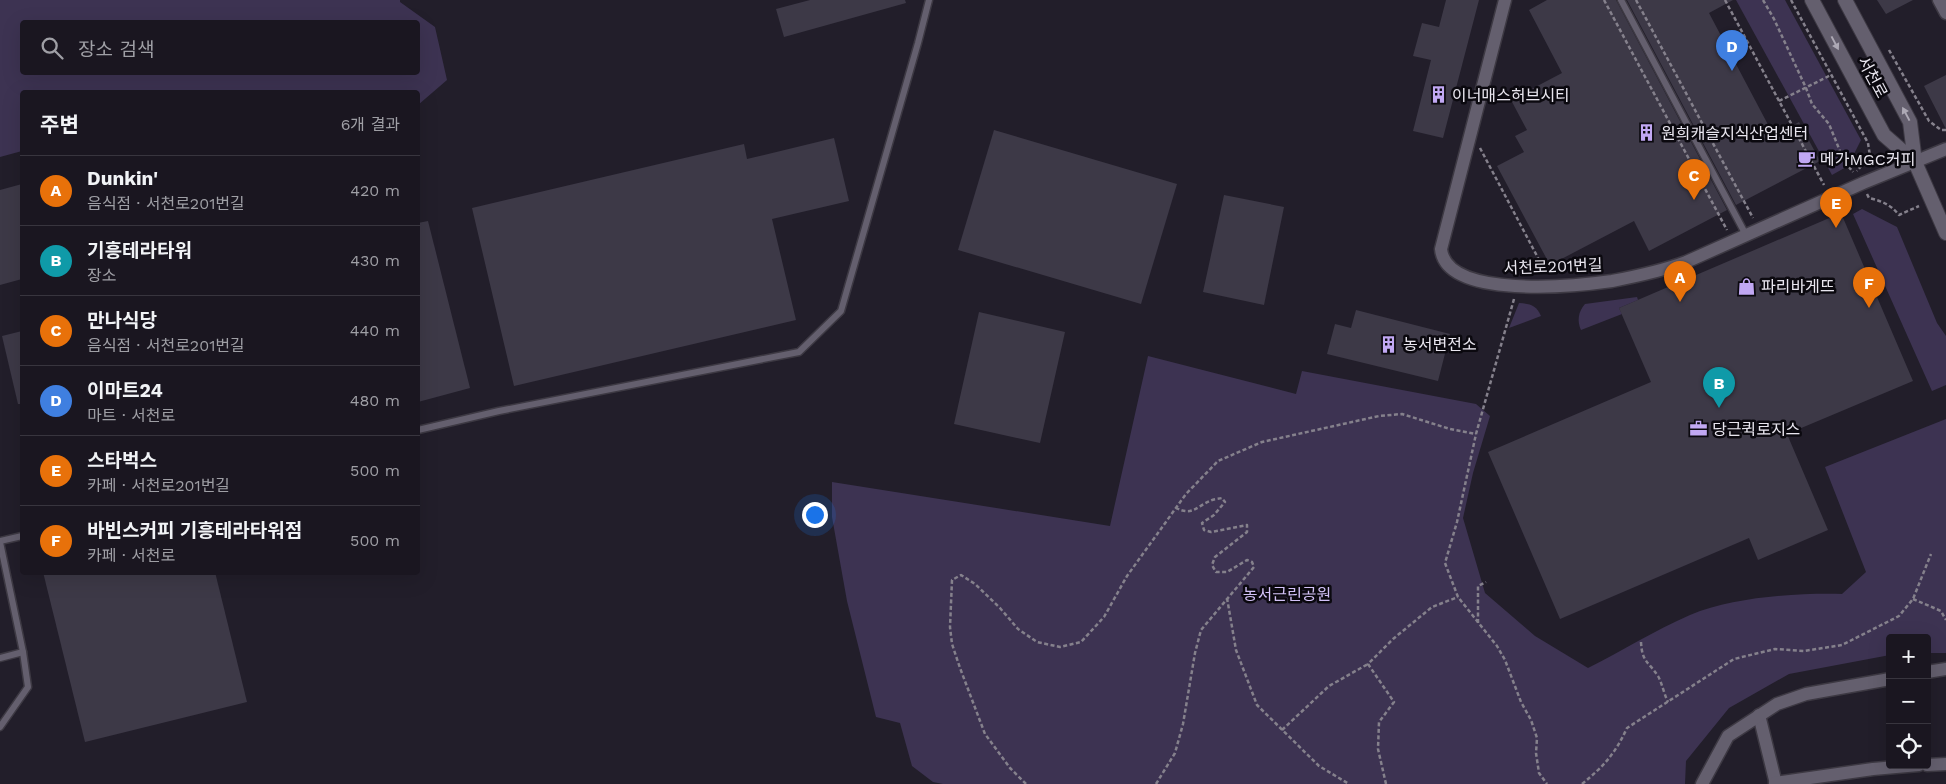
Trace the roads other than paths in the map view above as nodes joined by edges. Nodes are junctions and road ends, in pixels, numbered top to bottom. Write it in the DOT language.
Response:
graph roads {
  1 [pos="929,0"];
  2 [pos="1504,0"];
  3 [pos="1621,0"];
  4 [pos="1812,0"];
  5 [pos="1844,0"];
  6 [pos="1939,0"];
  7 [pos="1946,13"];
  8 [pos="1946,149"];
  9 [pos="1914,162"];
  10 [pos="1946,233"];
  11 [pos="1746,235"];
  12 [pos="420,430"];
  13 [pos="20,537"];
  14 [pos="0,542"];
  15 [pos="22,652"];
  16 [pos="0,658"];
  17 [pos="1946,669"];
  18 [pos="1931,671"];
  19 [pos="1886,680"];
  20 [pos="1758,715"];
  21 [pos="0,728"];
  22 [pos="1946,764"];
  23 [pos="1931,765"];
  24 [pos="1886,768"];
  25 [pos="1702,784"];
  26 [pos="1776,784"];
  1 -- 12 [label="lane"];
  2 -- 11 [label="street, 서천로201번길"];
  3 -- 11 [label="lane"];
  4 -- 9 [label="street, 서천로, one-way"];
  9 -- 5 [label="street, 서천로, one-way"];
  6 -- 7 [label="street"];
  8 -- 9 [label="street, 서천로201번길"];
  9 -- 10 [label="street, 서천로"];
  9 -- 11 [label="street, 서천로201번길"];
  13 -- 14 [label="lane"];
  14 -- 15 [label="lane"];
  15 -- 16 [label="lane"];
  15 -- 21 [label="lane"];
  17 -- 18 [label="street"];
  19 -- 20 [label="street"];
  20 -- 25 [label="street"];
  20 -- 26 [label="street"];
  22 -- 23 [label="street"];
  24 -- 26 [label="street"];
}
